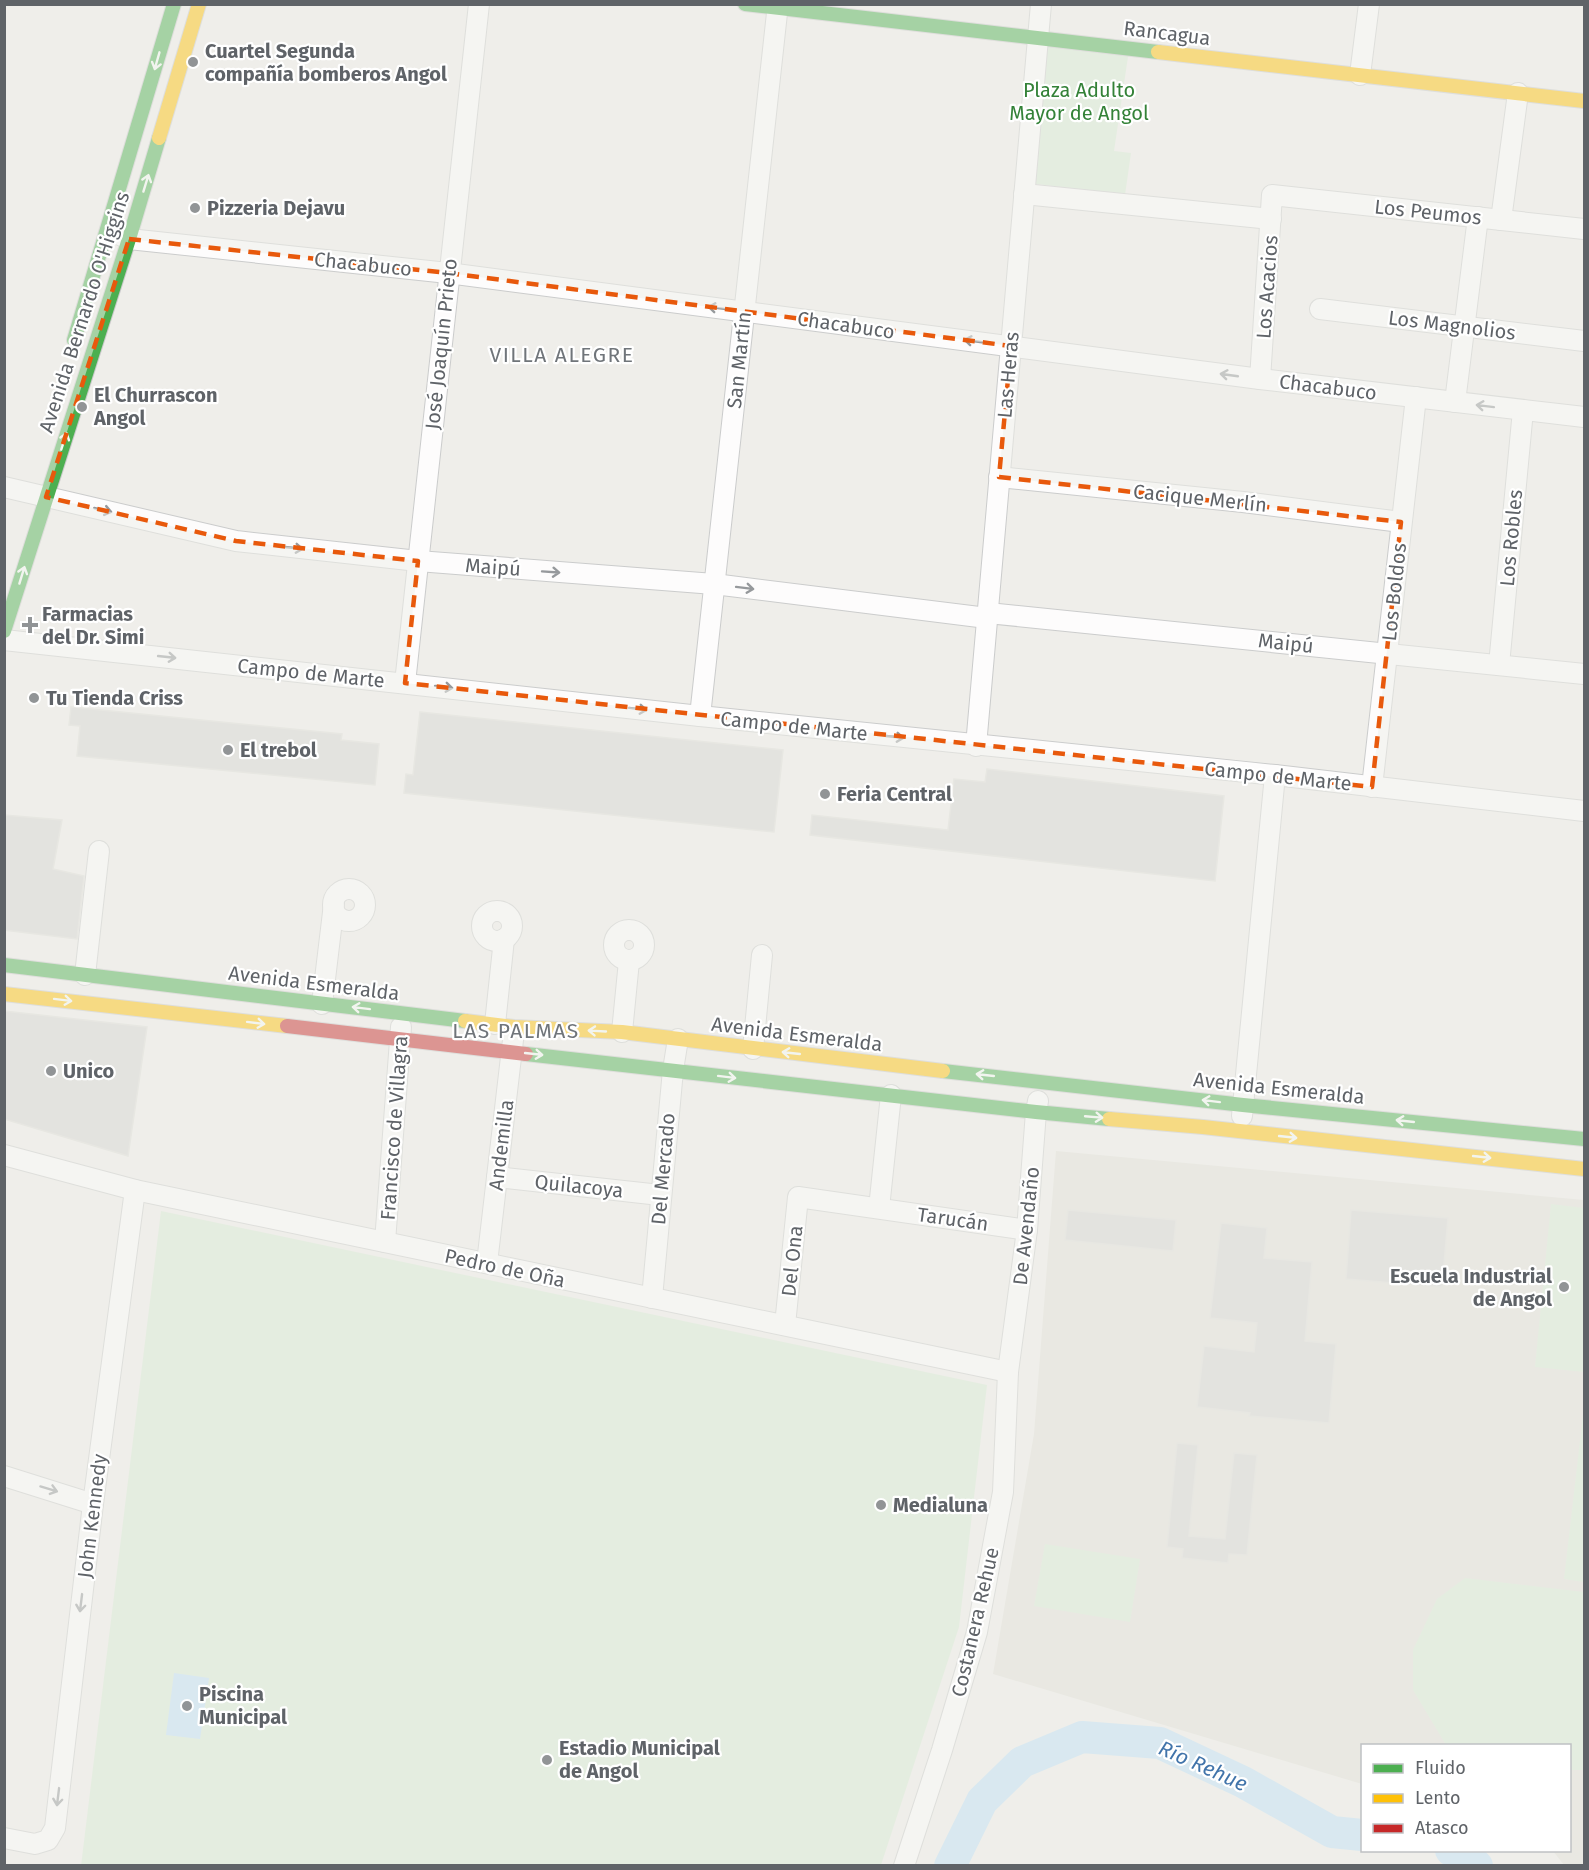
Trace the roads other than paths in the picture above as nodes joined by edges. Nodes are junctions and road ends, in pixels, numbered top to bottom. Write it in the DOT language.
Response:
graph roads {
  1 [pos="174,4"];
  2 [pos="199,4"];
  3 [pos="479,4"];
  4 [pos="745,4"];
  5 [pos="1041,4"];
  6 [pos="1369,4"];
  7 [pos="778,6"];
  8 [pos="1037,38"];
  9 [pos="1360,75"];
  10 [pos="1518,93"];
  11 [pos="1584,101"];
  12 [pos="1024,194"];
  13 [pos="1272,195"];
  14 [pos="1478,217"];
  15 [pos="1271,219"];
  16 [pos="1502,220"];
  17 [pos="1584,229"];
  18 [pos="108,230"];
  19 [pos="129,239"];
  20 [pos="448,273"];
  21 [pos="1320,309"];
  22 [pos="744,311"];
  23 [pos="1466,327"];
  24 [pos="1584,341"];
  25 [pos="1011,346"];
  26 [pos="70,351"];
  27 [pos="1260,379"];
  28 [pos="1416,397"];
  29 [pos="1455,402"];
  30 [pos="1523,410"];
  31 [pos="1584,417"];
  32 [pos="999,477"];
  33 [pos="4,488"];
  34 [pos="46,497"];
  35 [pos="1401,522"];
  36 [pos="418,561"];
  37 [pos="714,584"];
  38 [pos="988,616"];
  39 [pos="4,631"];
  40 [pos="4,640"];
  41 [pos="1387,654"];
  42 [pos="1499,665"];
  43 [pos="1584,674"];
  44 [pos="405,683"];
  45 [pos="700,716"];
  46 [pos="976,746"];
  47 [pos="1275,775"];
  48 [pos="1372,787"];
  49 [pos="1584,811"];
  50 [pos="99,851"];
  51 [pos="334,904"];
  52 [pos="504,939"];
  53 [pos="762,955"];
  54 [pos="629,961"];
  55 [pos="4,965"];
  56 [pos="85,975"];
  57 [pos="4,994"];
  58 [pos="322,1004"];
  59 [pos="402,1013"];
  60 [pos="505,1025"];
  61 [pos="622,1032"];
  62 [pos="401,1039"];
  63 [pos="678,1039"];
  64 [pos="753,1049"];
  65 [pos="511,1052"];
  66 [pos="673,1070"];
  67 [pos="868,1077"];
  68 [pos="1043,1081"];
  69 [pos="908,1085"];
  70 [pos="1242,1105"];
  71 [pos="1036,1112"];
  72 [pos="1241,1132"];
  73 [pos="1584,1139"];
  74 [pos="4,1155"];
  75 [pos="1584,1168"];
  76 [pos="497,1177"];
  77 [pos="135,1191"];
  78 [pos="660,1195"];
  79 [pos="798,1197"];
  80 [pos="879,1208"];
  81 [pos="1027,1230"];
  82 [pos="385,1242"];
  83 [pos="487,1263"];
  84 [pos="652,1299"];
  85 [pos="785,1325"];
  86 [pos="1008,1371"];
  87 [pos="4,1476"];
  88 [pos="93,1503"];
  89 [pos="4,1838"];
  90 [pos="904,1866"];
  1 -- 18 [label="street, Avenida Bernardo O'Higgins, one-way"];
  19 -- 2 [label="street, Avenida Bernardo O'Higgins, one-way"];
  3 -- 20 [label="street, José Joaquín Prieto"];
  4 -- 7 [label="street, Rancagua"];
  5 -- 8 [label="street, Las Heras"];
  6 -- 9 [label="street"];
  7 -- 8 [label="street, Rancagua"];
  7 -- 22 [label="street, San Martín"];
  8 -- 9 [label="street, Rancagua"];
  8 -- 12 [label="street, Las Heras"];
  9 -- 10 [label="street, Rancagua"];
  10 -- 11 [label="street, Rancagua"];
  10 -- 16 [label="street"];
  12 -- 15 [label="street"];
  12 -- 25 [label="street, Las Heras"];
  13 -- 14 [label="street, Los Peumos"];
  13 -- 15 [label="street, Los Acacios"];
  14 -- 16 [label="street, Los Peumos"];
  14 -- 23 [label="street"];
  15 -- 27 [label="street, Los Acacios"];
  16 -- 17 [label="street, Los Peumos"];
  18 -- 19 [label="street, Chacabuco"];
  18 -- 26 [label="street, Avenida Bernardo O'Higgins"];
  19 -- 20 [label="street, Chacabuco"];
  34 -- 19 [label="street, Avenida Bernardo O'Higgins, one-way"];
  22 -- 20 [label="street, Chacabuco, one-way"];
  20 -- 36 [label="street, José Joaquín Prieto"];
  21 -- 23 [label="street, Los Magnolios"];
  25 -- 22 [label="street, Chacabuco, one-way"];
  22 -- 37 [label="street, San Martín"];
  23 -- 24 [label="street, Los Magnolios"];
  23 -- 29 [label="street"];
  27 -- 25 [label="street, Chacabuco, one-way"];
  25 -- 32 [label="street, Las Heras"];
  27 -- 28 [label="street, Chacabuco"];
  28 -- 29 [label="street, Chacabuco"];
  28 -- 35 [label="street, Los Boldos"];
  30 -- 29 [label="street, Chacabuco, one-way"];
  30 -- 31 [label="street, Chacabuco"];
  30 -- 42 [label="street, Los Robles"];
  32 -- 35 [label="street, Cacique Merlín"];
  32 -- 38 [label="street, Las Heras"];
  33 -- 34 [label="street, Maipú"];
  34 -- 36 [label="street, Maipú, one-way"];
  39 -- 34 [label="street, Avenida Bernardo O'Higgins, one-way"];
  35 -- 41 [label="street, Los Boldos"];
  36 -- 37 [label="street, Maipú, one-way"];
  36 -- 44 [label="street, José Joaquín Prieto"];
  37 -- 38 [label="street, Maipú, one-way"];
  37 -- 45 [label="street, San Martín"];
  38 -- 41 [label="street, Maipú"];
  38 -- 46 [label="street, Las Heras"];
  40 -- 44 [label="street, Campo de Marte, one-way"];
  41 -- 42 [label="street, Maipú"];
  41 -- 48 [label="street, Los Boldos"];
  42 -- 43 [label="street, Maipú"];
  44 -- 45 [label="street, Campo de Marte, one-way"];
  45 -- 46 [label="street, Campo de Marte, one-way"];
  46 -- 47 [label="street, Campo de Marte"];
  47 -- 48 [label="street, Campo de Marte"];
  47 -- 70 [label="street"];
  48 -- 49 [label="street, Campo de Marte"];
  50 -- 56 [label="street"];
  51 -- 58 [label="street"];
  52 -- 60 [label="street, Andemilla"];
  53 -- 64 [label="street"];
  54 -- 61 [label="street"];
  55 -- 56 [label="street, Avenida Esmeralda"];
  56 -- 58 [label="street, Avenida Esmeralda"];
  57 -- 62 [label="street, Avenida Esmeralda, one-way"];
  59 -- 58 [label="street, Avenida Esmeralda, one-way"];
  59 -- 60 [label="street, Avenida Esmeralda"];
  59 -- 62 [label="street, Francisco de Villagra"];
  61 -- 60 [label="street, Avenida Esmeralda, one-way"];
  60 -- 65 [label="street, Andemilla"];
  61 -- 63 [label="street, Avenida Esmeralda"];
  62 -- 65 [label="street, Avenida Esmeralda"];
  62 -- 82 [label="street, Francisco de Villagra"];
  63 -- 64 [label="street, Avenida Esmeralda"];
  63 -- 66 [label="street, Del Mercado"];
  67 -- 64 [label="street, Avenida Esmeralda, one-way"];
  65 -- 66 [label="street, Avenida Esmeralda, one-way"];
  65 -- 76 [label="street, Andemilla"];
  66 -- 67 [label="street, Avenida Esmeralda, one-way"];
  66 -- 78 [label="street, Del Mercado"];
  67 -- 69 [label="street, Avenida Esmeralda"];
  67 -- 69 [label="street, Avenida Esmeralda"];
  68 -- 69 [label="street, Avenida Esmeralda, one-way"];
  70 -- 68 [label="street, Avenida Esmeralda, one-way"];
  68 -- 71 [label="street, De Avendaño"];
  69 -- 71 [label="street, Avenida Esmeralda"];
  69 -- 80 [label="street"];
  70 -- 72 [label="street"];
  73 -- 70 [label="street, Avenida Esmeralda, one-way"];
  71 -- 72 [label="street, Avenida Esmeralda, one-way"];
  71 -- 81 [label="street, De Avendaño"];
  72 -- 75 [label="street, Avenida Esmeralda, one-way"];
  74 -- 77 [label="street, Pedro de Oña"];
  76 -- 78 [label="street, Quilacoya"];
  76 -- 83 [label="street, Andemilla"];
  77 -- 82 [label="street, Pedro de Oña"];
  77 -- 88 [label="street, John Kennedy"];
  78 -- 84 [label="street, Del Mercado"];
  79 -- 80 [label="street, Tarucán"];
  79 -- 85 [label="street, Del Ona"];
  80 -- 81 [label="street, Tarucán"];
  81 -- 86 [label="street, De Avendaño"];
  82 -- 83 [label="street, Pedro de Oña"];
  83 -- 84 [label="street, Pedro de Oña"];
  84 -- 85 [label="street, Pedro de Oña"];
  85 -- 86 [label="street, Pedro de Oña"];
  86 -- 90 [label="street, Costanera Rehue"];
  87 -- 88 [label="street, one-way"];
  88 -- 89 [label="street, John Kennedy, one-way"];
}
